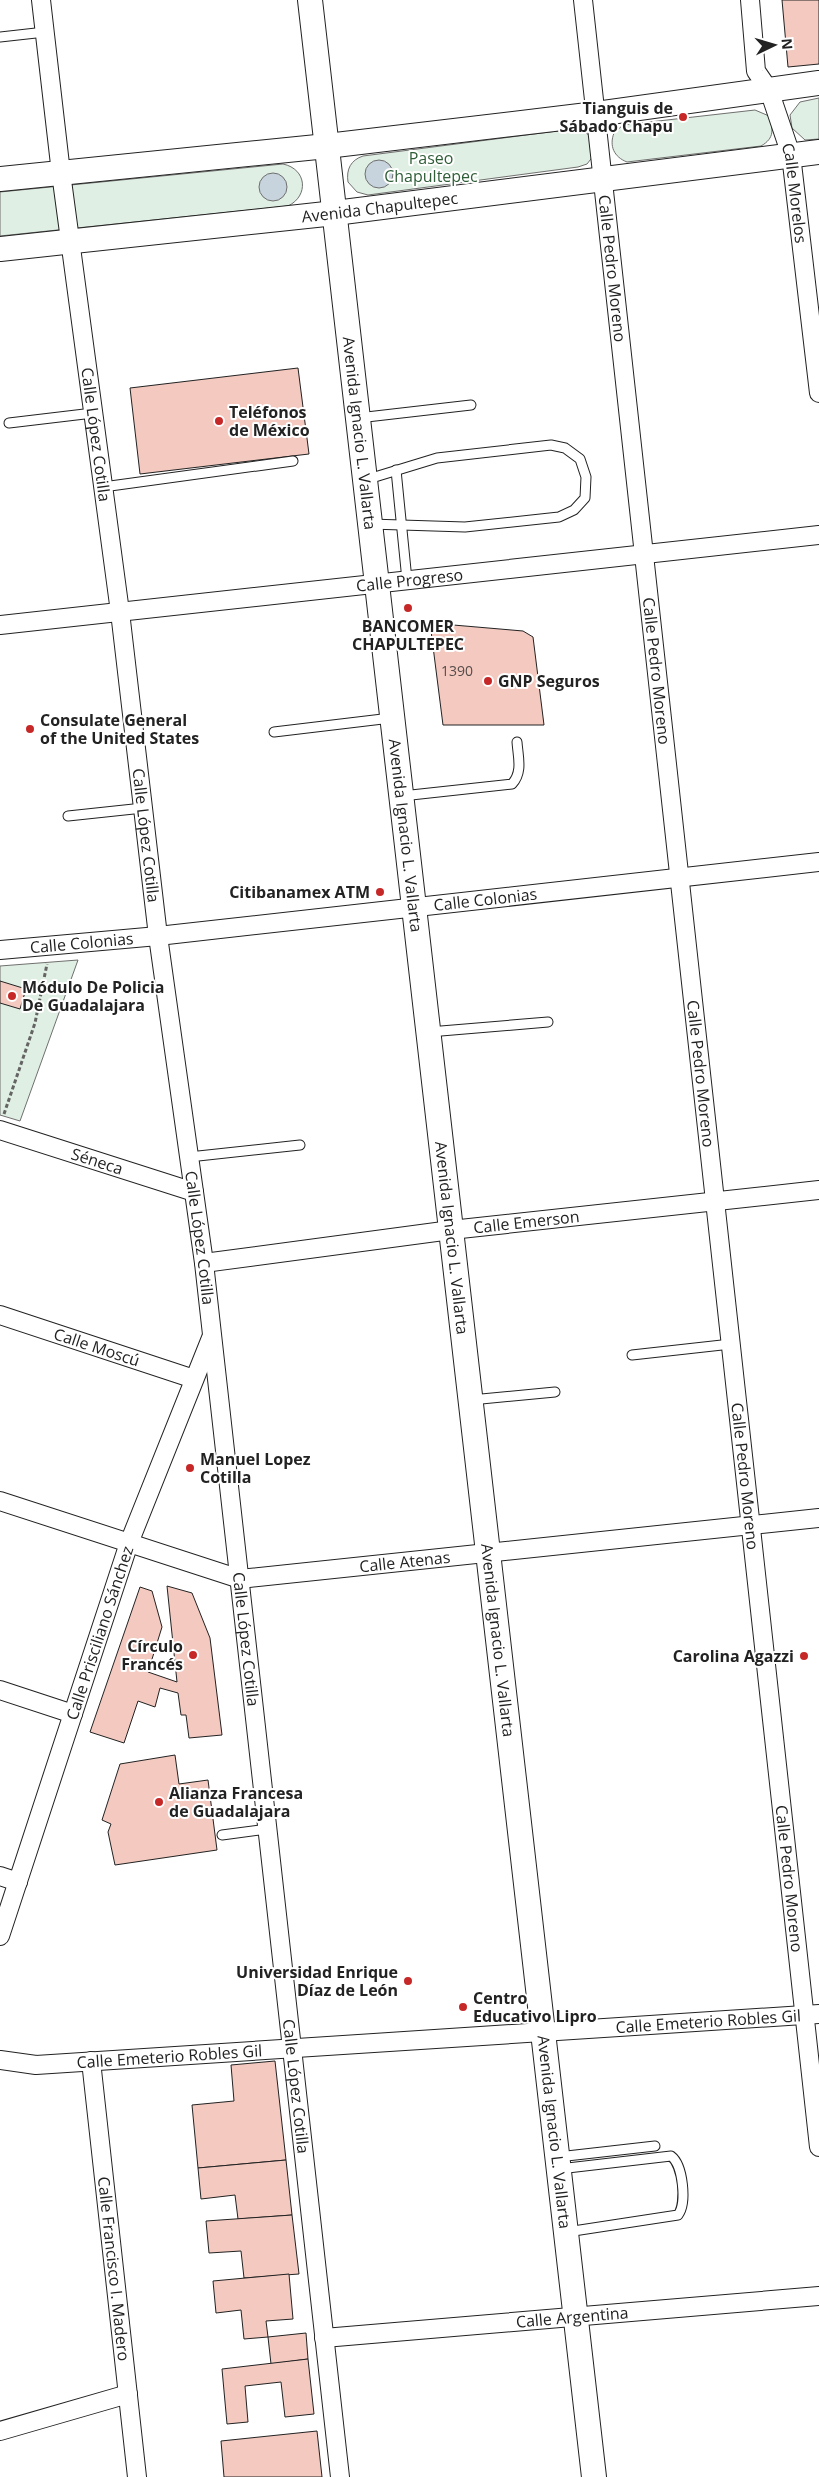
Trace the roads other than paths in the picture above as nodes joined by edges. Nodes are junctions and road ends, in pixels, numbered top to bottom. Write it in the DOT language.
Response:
graph roads {
  1 [pos="41,0"];
  2 [pos="310,0"];
  3 [pos="583,0"];
  4 [pos="750,0"];
  5 [pos="45,32"];
  6 [pos="0,37"];
  7 [pos="819,84"];
  8 [pos="770,90"];
  9 [pos="596,114"];
  10 [pos="327,146"];
  11 [pos="819,152"];
  12 [pos="791,155"];
  13 [pos="61,173"];
  14 [pos="0,179"];
  15 [pos="604,180"];
  16 [pos="334,213"];
  17 [pos="71,241"];
  18 [pos="0,249"];
  19 [pos="819,394"];
  20 [pos="471,405"];
  21 [pos="93,413"];
  22 [pos="358,418"];
  23 [pos="9,423"];
  24 [pos="293,461"];
  25 [pos="396,470"];
  26 [pos="365,480"];
  27 [pos="103,487"];
  28 [pos="370,524"];
  29 [pos="402,525"];
  30 [pos="819,535"];
  31 [pos="644,554"];
  32 [pos="407,580"];
  33 [pos="377,584"];
  34 [pos="120,612"];
  35 [pos="0,625"];
  36 [pos="392,718"];
  37 [pos="274,732"];
  38 [pos="517,742"];
  39 [pos="401,796"];
  40 [pos="143,808"];
  41 [pos="68,816"];
  42 [pos="819,862"];
  43 [pos="680,876"];
  44 [pos="414,906"];
  45 [pos="158,936"];
  46 [pos="0,950"];
  47 [pos="548,1022"];
  48 [pos="428,1032"];
  49 [pos="2,1123"];
  50 [pos="300,1145"];
  51 [pos="189,1157"];
  52 [pos="819,1190"];
  53 [pos="194,1192"];
  54 [pos="715,1202"];
  55 [pos="451,1230"];
  56 [pos="204,1264"];
  57 [pos="0,1315"];
  58 [pos="212,1334"];
  59 [pos="731,1344"];
  60 [pos="632,1355"];
  61 [pos="194,1379"];
  62 [pos="555,1392"];
  63 [pos="470,1400"];
  64 [pos="0,1501"];
  65 [pos="819,1518"];
  66 [pos="750,1525"];
  67 [pos="129,1543"];
  68 [pos="488,1553"];
  69 [pos="240,1579"];
  70 [pos="0,1690"];
  71 [pos="73,1714"];
  72 [pos="268,1829"];
  73 [pos="222,1835"];
  74 [pos="0,1876"];
  75 [pos="18,1882"];
  76 [pos="0,1936"];
  77 [pos="812,2014"];
  78 [pos="543,2032"];
  79 [pos="293,2048"];
  80 [pos="0,2060"];
  81 [pos="91,2061"];
  82 [pos="655,2146"];
  83 [pos="819,2147"];
  84 [pos="558,2163"];
  85 [pos="566,2232"];
  86 [pos="819,2296"];
  87 [pos="576,2317"];
  88 [pos="324,2338"];
  89 [pos="128,2394"];
  90 [pos="0,2431"];
  91 [pos="136,2477"];
  92 [pos="340,2477"];
  93 [pos="594,2477"];
  1 -- 5 [label="street, Calle López Cotilla"];
  2 -- 10 [label="main road, Avenida Ignacio L. Vallarta"];
  3 -- 9 [label="street, Calle Pedro Moreno"];
  4 -- 8 [label="street, Calle Morelos"];
  5 -- 6 [label="lane"];
  5 -- 13 [label="street, Calle López Cotilla"];
  7 -- 8 [label="main road"];
  8 -- 9 [label="main road"];
  8 -- 12 [label="street, Calle Morelos"];
  9 -- 10 [label="main road"];
  9 -- 15 [label="street, Calle Pedro Moreno"];
  10 -- 13 [label="main road"];
  10 -- 16 [label="main road, Avenida Ignacio L. Vallarta"];
  11 -- 12 [label="main road, Avenida Chapultepec"];
  12 -- 15 [label="main road, Avenida Chapultepec"];
  12 -- 19 [label="street, Calle Morelos"];
  13 -- 14 [label="main road"];
  13 -- 17 [label="street, Calle López Cotilla"];
  15 -- 16 [label="main road, Avenida Chapultepec"];
  15 -- 31 [label="street, Calle Pedro Moreno"];
  16 -- 17 [label="main road, Avenida Chapultepec"];
  16 -- 22 [label="main road, Avenida Ignacio L. Vallarta"];
  17 -- 18 [label="main road, Avenida Chapultepec"];
  17 -- 21 [label="street, Calle López Cotilla"];
  20 -- 22 [label="lane"];
  21 -- 23 [label="lane"];
  21 -- 27 [label="street, Calle López Cotilla"];
  22 -- 26 [label="main road, Avenida Ignacio L. Vallarta"];
  24 -- 27 [label="lane"];
  25 -- 26 [label="lane"];
  25 -- 29 [label="lane"];
  25 -- 29 [label="lane"];
  26 -- 28 [label="main road, Avenida Ignacio L. Vallarta"];
  27 -- 34 [label="street, Calle López Cotilla"];
  28 -- 29 [label="lane"];
  28 -- 33 [label="main road, Avenida Ignacio L. Vallarta"];
  29 -- 32 [label="lane"];
  30 -- 31 [label="street, Calle Progreso"];
  31 -- 32 [label="street, Calle Progreso"];
  31 -- 43 [label="street, Calle Pedro Moreno"];
  32 -- 33 [label="street, Calle Progreso"];
  33 -- 34 [label="street, Calle Progreso"];
  33 -- 36 [label="main road, Avenida Ignacio L. Vallarta"];
  34 -- 35 [label="street, Calle Progreso"];
  34 -- 40 [label="street, Calle López Cotilla"];
  36 -- 37 [label="lane"];
  36 -- 39 [label="main road, Avenida Ignacio L. Vallarta"];
  38 -- 39 [label="lane"];
  39 -- 44 [label="main road, Avenida Ignacio L. Vallarta"];
  40 -- 41 [label="lane"];
  40 -- 45 [label="street, Calle López Cotilla"];
  42 -- 43 [label="street, Calle Colonias"];
  43 -- 44 [label="street, Calle Colonias"];
  43 -- 54 [label="street, Calle Pedro Moreno"];
  44 -- 45 [label="street, Calle Colonias"];
  44 -- 48 [label="main road, Avenida Ignacio L. Vallarta"];
  45 -- 46 [label="street, Calle Colonias"];
  45 -- 51 [label="street, Calle López Cotilla"];
  47 -- 48 [label="lane"];
  48 -- 55 [label="main road, Avenida Ignacio L. Vallarta"];
  49 -- 53 [label="street, Séneca"];
  50 -- 51 [label="lane"];
  51 -- 53 [label="street, Calle López Cotilla"];
  52 -- 54 [label="street, Calle Emerson"];
  53 -- 56 [label="street, Calle López Cotilla"];
  54 -- 55 [label="street, Calle Emerson"];
  54 -- 59 [label="street, Calle Pedro Moreno"];
  55 -- 56 [label="street, Calle Emerson"];
  55 -- 63 [label="main road, Avenida Ignacio L. Vallarta"];
  56 -- 58 [label="street, Calle López Cotilla"];
  57 -- 61 [label="street, Calle Moscú"];
  58 -- 61 [label="street, Calle Prisciliano Sánchez"];
  58 -- 69 [label="street, Calle López Cotilla"];
  59 -- 60 [label="lane"];
  59 -- 66 [label="street, Calle Pedro Moreno"];
  61 -- 67 [label="street, Calle Prisciliano Sánchez"];
  62 -- 63 [label="lane"];
  63 -- 68 [label="main road, Avenida Ignacio L. Vallarta"];
  64 -- 67 [label="street, Calle Atenas"];
  65 -- 66 [label="street, Calle Atenas"];
  66 -- 68 [label="street, Calle Atenas"];
  66 -- 77 [label="street, Calle Pedro Moreno"];
  67 -- 69 [label="street, Calle Atenas"];
  67 -- 71 [label="street, Calle Prisciliano Sánchez"];
  68 -- 69 [label="street, Calle Atenas"];
  68 -- 78 [label="main road, Avenida Ignacio L. Vallarta"];
  69 -- 72 [label="street, Calle López Cotilla"];
  70 -- 71 [label="street"];
  71 -- 75 [label="street, Calle Prisciliano Sánchez"];
  72 -- 73 [label="lane"];
  72 -- 79 [label="street, Calle López Cotilla"];
  74 -- 75 [label="street"];
  75 -- 76 [label="street, Calle Prisciliano Sánchez"];
  77 -- 78 [label="street, Calle Emeterio Robles Gil"];
  77 -- 83 [label="street, Calle Pedro Moreno"];
  78 -- 79 [label="street, Calle Emeterio Robles Gil"];
  78 -- 84 [label="main road, Avenida Ignacio L. Vallarta"];
  79 -- 81 [label="street, Calle Emeterio Robles Gil"];
  79 -- 88 [label="street, Calle López Cotilla"];
  80 -- 81 [label="street, Calle Emeterio Robles Gil"];
  81 -- 89 [label="street, Calle Francisco I. Madero"];
  82 -- 84 [label="lane"];
  84 -- 85 [label="main road, Avenida Ignacio L. Vallarta"];
  84 -- 85 [label="lane"];
  85 -- 87 [label="main road, Avenida Ignacio L. Vallarta"];
  86 -- 87 [label="street, Calle Argentina"];
  87 -- 88 [label="street, Calle Argentina"];
  87 -- 93 [label="main road, Avenida Ignacio L. Vallarta"];
  88 -- 92 [label="street, Calle López Cotilla"];
  89 -- 90 [label="street"];
  89 -- 91 [label="street, Calle Francisco I. Madero"];
}
